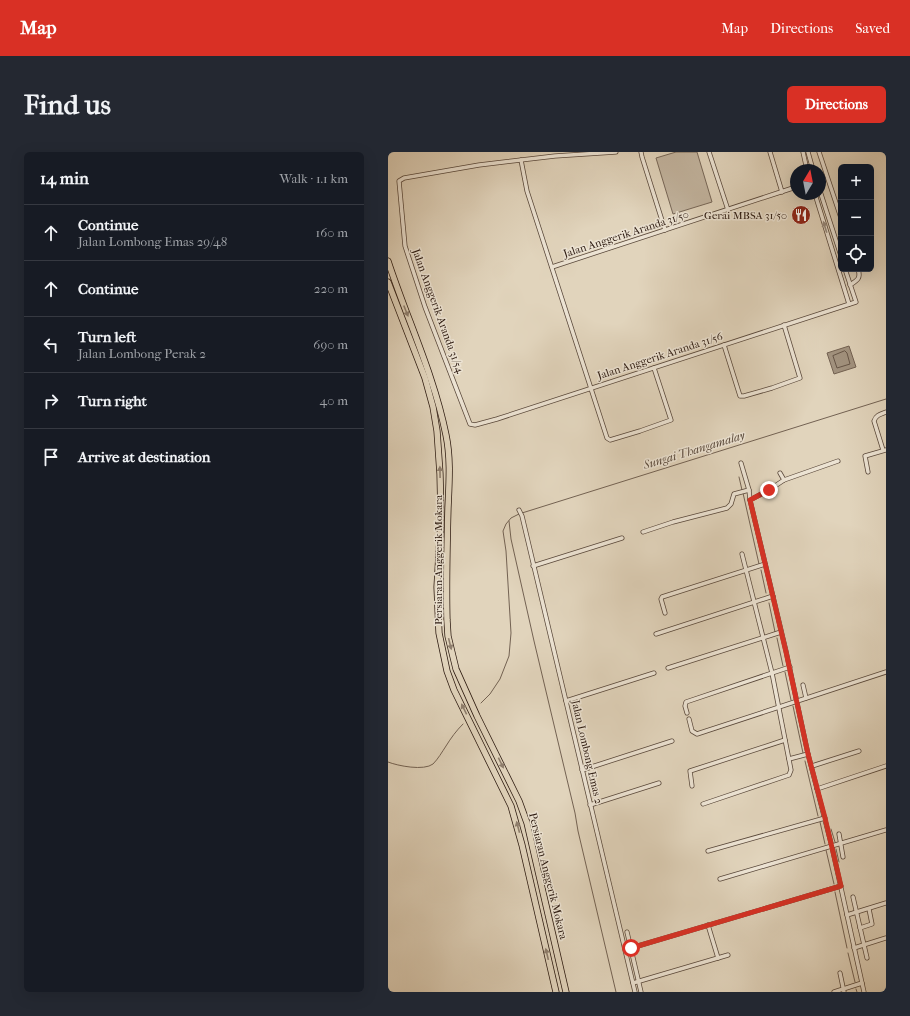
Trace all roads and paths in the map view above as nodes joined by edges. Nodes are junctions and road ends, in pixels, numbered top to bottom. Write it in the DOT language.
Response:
graph roads {
  1 [pos="616,152"];
  2 [pos="641,152"];
  3 [pos="709,152"];
  4 [pos="770,152"];
  5 [pos="803,152"];
  6 [pos="808,152"];
  7 [pos="819,152"];
  8 [pos="578,153"];
  9 [pos="521,160"];
  10 [pos="806,164"];
  11 [pos="811,164"];
  12 [pos="790,189"];
  13 [pos="782,192"];
  14 [pos="817,200"];
  15 [pos="823,200"];
  16 [pos="838,209"];
  17 [pos="728,210"];
  18 [pos="665,230"];
  19 [pos="838,247"];
  20 [pos="388,262"];
  21 [pos="552,267"];
  22 [pos="846,272"];
  23 [pos="858,272"];
  24 [pos="388,282"];
  25 [pos="850,285"];
  26 [pos="849,304"];
  27 [pos="784,325"];
  28 [pos="724,345"];
  29 [pos="654,368"];
  30 [pos="591,388"];
  31 [pos="886,412"];
  32 [pos="470,424"];
  33 [pos="885,450"];
  34 [pos="838,461"];
  35 [pos="741,463"];
  36 [pos="868,472"];
  37 [pos="780,473"];
  38 [pos="784,480"];
  39 [pos="747,490"];
  40 [pos="750,500"];
  41 [pos="519,510"];
  42 [pos="643,532"];
  43 [pos="622,538"];
  44 [pos="742,554"];
  45 [pos="765,564"];
  46 [pos="534,566"];
  47 [pos="746,570"];
  48 [pos="773,596"];
  49 [pos="754,602"];
  50 [pos="665,613"];
  51 [pos="781,632"];
  52 [pos="656,634"];
  53 [pos="763,638"];
  54 [pos="790,667"];
  55 [pos="668,668"];
  56 [pos="886,672"];
  57 [pos="654,673"];
  58 [pos="772,673"];
  59 [pos="803,685"];
  60 [pos="806,698"];
  61 [pos="566,701"];
  62 [pos="796,702"];
  63 [pos="779,707"];
  64 [pos="687,713"];
  65 [pos="689,719"];
  66 [pos="785,740"];
  67 [pos="672,741"];
  68 [pos="859,751"];
  69 [pos="808,754"];
  70 [pos="790,759"];
  71 [pos="812,766"];
  72 [pos="886,766"];
  73 [pos="582,770"];
  74 [pos="658,784"];
  75 [pos="692,786"];
  76 [pos="817,789"];
  77 [pos="703,804"];
  78 [pos="590,805"];
  79 [pos="825,818"];
  80 [pos="886,830"];
  81 [pos="838,834"];
  82 [pos="841,844"];
  83 [pos="832,847"];
  84 [pos="708,851"];
  85 [pos="843,857"];
  86 [pos="720,879"];
  87 [pos="841,886"];
  88 [pos="853,897"];
  89 [pos="886,903"];
  90 [pos="869,909"];
  91 [pos="856,913"];
  92 [pos="847,915"];
  93 [pos="708,925"];
  94 [pos="860,928"];
  95 [pos="627,932"];
  96 [pos="886,938"];
  97 [pos="864,945"];
  98 [pos="631,948"];
  99 [pos="854,948"];
  100 [pos="728,955"];
  101 [pos="718,958"];
  102 [pos="868,958"];
  103 [pos="840,973"];
  104 [pos="638,982"];
  105 [pos="633,983"];
  106 [pos="862,983"];
  107 [pos="844,990"];
  108 [pos="556,992"];
  109 [pos="566,992"];
  110 [pos="635,992"];
  111 [pos="641,992"];
  112 [pos="834,992"];
  113 [pos="864,992"];
  1 -- 8 [label="street, Jalan Anggerik Aranda 31/54"];
  2 -- 18 [label="street"];
  3 -- 17 [label="street"];
  4 -- 13 [label="street"];
  5 -- 10 [label="street"];
  6 -- 11 [label="street"];
  7 -- 16 [label="street"];
  8 -- 9 [label="street, Jalan Anggerik Aranda 31/54"];
  9 -- 21 [label="street"];
  9 -- 32 [label="street, Jalan Anggerik Aranda 31/54"];
  12 -- 13 [label="street, Jalan Anggerik Aranda 31/50"];
  13 -- 17 [label="street, Jalan Anggerik Aranda 31/50"];
  26 -- 14 [label="street, one-way"];
  15 -- 19 [label="street"];
  17 -- 18 [label="street, Jalan Anggerik Aranda 31/50"];
  18 -- 21 [label="street, Jalan Anggerik Aranda 31/50"];
  20 -- 109 [label="main road, Persiaran Anggerik Mokara, one-way"];
  21 -- 30 [label="street"];
  22 -- 25 [label="street"];
  23 -- 25 [label="street"];
  108 -- 24 [label="main road, Persiaran Anggerik Mokara, one-way"];
  25 -- 26 [label="street, Jalan Anggerik Aranda 31/56"];
  26 -- 27 [label="street, Jalan Anggerik Aranda 31/56"];
  27 -- 28 [label="street, Jalan Anggerik Aranda 31/56"];
  27 -- 28 [label="street"];
  28 -- 29 [label="street, Jalan Anggerik Aranda 31/56"];
  29 -- 30 [label="street, Jalan Anggerik Aranda 31/56"];
  29 -- 30 [label="street"];
  30 -- 32 [label="street, Jalan Anggerik Aranda 31/56"];
  31 -- 33 [label="street"];
  33 -- 36 [label="street"];
  34 -- 38 [label="street"];
  35 -- 39 [label="street"];
  37 -- 38 [label="street"];
  38 -- 40 [label="street"];
  39 -- 40 [label="street"];
  39 -- 42 [label="street"];
  40 -- 45 [label="street"];
  41 -- 46 [label="street, Jalan Lombong Emas 2"];
  43 -- 46 [label="street"];
  44 -- 47 [label="street"];
  45 -- 47 [label="street"];
  45 -- 48 [label="street"];
  46 -- 61 [label="street, Jalan Lombong Emas 2"];
  47 -- 49 [label="street"];
  47 -- 50 [label="street"];
  48 -- 49 [label="street"];
  48 -- 51 [label="street"];
  49 -- 52 [label="street"];
  49 -- 53 [label="street"];
  51 -- 53 [label="street"];
  51 -- 54 [label="street"];
  53 -- 55 [label="street"];
  53 -- 58 [label="street"];
  54 -- 58 [label="street"];
  54 -- 62 [label="street"];
  56 -- 60 [label="street"];
  57 -- 61 [label="street"];
  58 -- 63 [label="street"];
  58 -- 64 [label="street"];
  59 -- 60 [label="street"];
  60 -- 62 [label="street"];
  61 -- 73 [label="street, Jalan Lombong Emas 2"];
  62 -- 63 [label="street"];
  62 -- 69 [label="street"];
  63 -- 65 [label="street"];
  63 -- 66 [label="street"];
  66 -- 70 [label="street"];
  66 -- 75 [label="street"];
  67 -- 73 [label="street"];
  68 -- 71 [label="street"];
  69 -- 70 [label="street"];
  69 -- 71 [label="street"];
  70 -- 77 [label="street"];
  71 -- 76 [label="street"];
  72 -- 76 [label="street"];
  73 -- 78 [label="street, Jalan Lombong Emas 2"];
  74 -- 78 [label="street"];
  76 -- 79 [label="street"];
  78 -- 105 [label="street, Jalan Lombong Emas 2"];
  79 -- 83 [label="street"];
  79 -- 84 [label="street"];
  80 -- 82 [label="street"];
  81 -- 82 [label="street"];
  82 -- 83 [label="street"];
  82 -- 85 [label="street"];
  83 -- 86 [label="street"];
  83 -- 87 [label="street"];
  87 -- 92 [label="street"];
  87 -- 93 [label="street"];
  88 -- 91 [label="street"];
  89 -- 90 [label="street"];
  90 -- 91 [label="street"];
  90 -- 94 [label="street"];
  91 -- 92 [label="street"];
  91 -- 94 [label="street"];
  92 -- 99 [label="street"];
  93 -- 98 [label="street"];
  93 -- 101 [label="street"];
  94 -- 97 [label="street"];
  95 -- 98 [label="street"];
  96 -- 97 [label="street"];
  97 -- 99 [label="street"];
  97 -- 102 [label="street"];
  98 -- 104 [label="street"];
  99 -- 106 [label="street"];
  100 -- 101 [label="street"];
  101 -- 104 [label="street"];
  103 -- 107 [label="street"];
  104 -- 105 [label="street"];
  104 -- 111 [label="street"];
  105 -- 110 [label="street, Jalan Lombong Emas 2"];
  106 -- 107 [label="street"];
  106 -- 113 [label="street"];
  107 -- 112 [label="street"];
}
